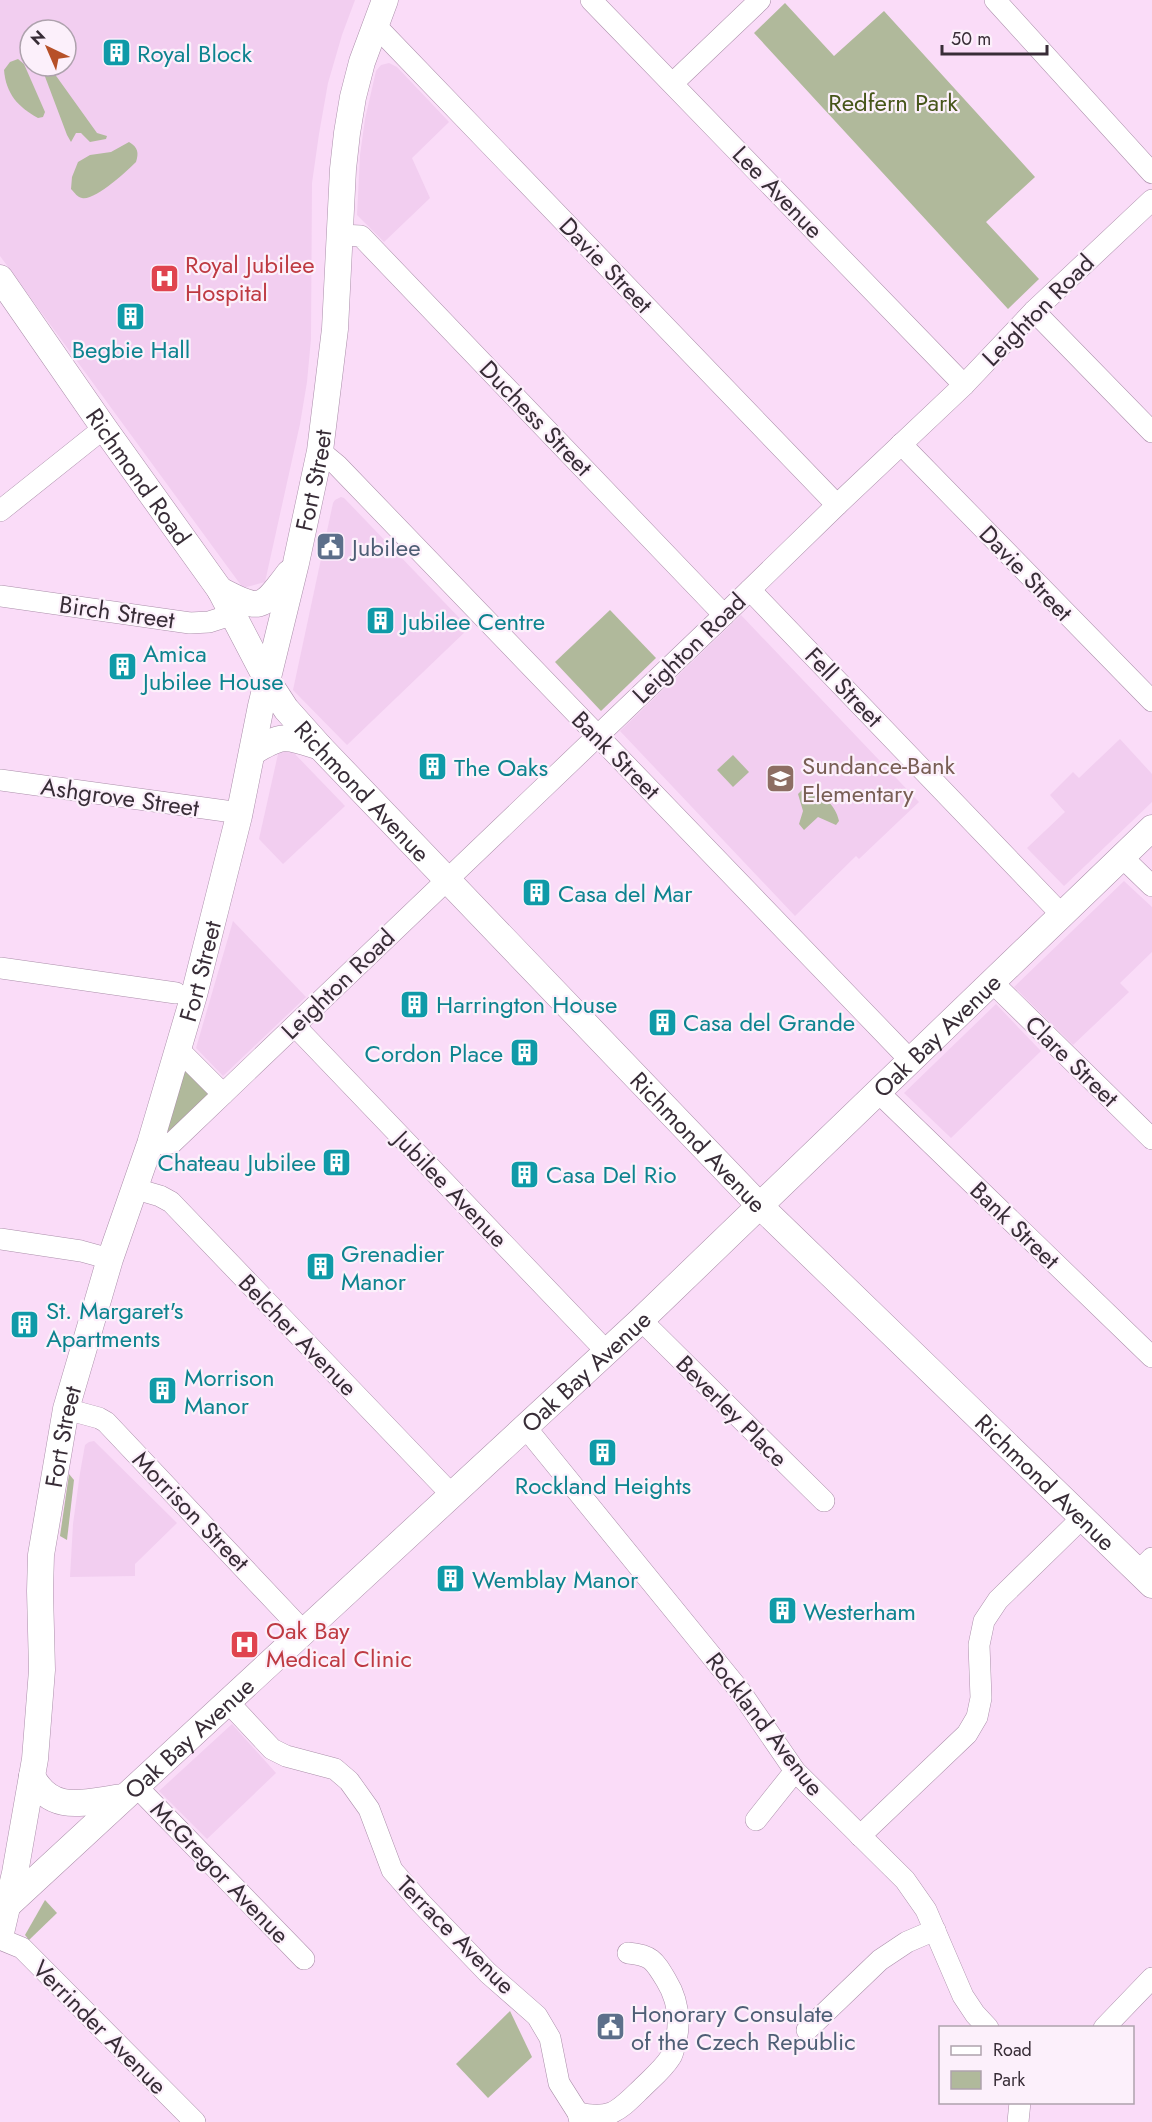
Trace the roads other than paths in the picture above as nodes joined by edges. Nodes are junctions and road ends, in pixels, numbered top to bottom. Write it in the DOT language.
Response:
graph roads {
  1 [pos="385,0"];
  2 [pos="591,0"];
  3 [pos="760,0"];
  4 [pos="995,0"];
  5 [pos="375,25"];
  6 [pos="673,83"];
  7 [pos="1152,173"];
  8 [pos="1152,200"];
  9 [pos="340,235"];
  10 [pos="1,280"];
  11 [pos="1034,311"];
  12 [pos="964,385"];
  13 [pos="104,428"];
  14 [pos="1152,432"];
  15 [pos="901,444"];
  16 [pos="320,451"];
  17 [pos="837,505"];
  18 [pos="0,511"];
  19 [pos="296,563"];
  20 [pos="220,590"];
  21 [pos="750,590"];
  22 [pos="0,596"];
  23 [pos="234,614"];
  24 [pos="724,615"];
  25 [pos="267,680"];
  26 [pos="1152,701"];
  27 [pos="598,735"];
  28 [pos="320,747"];
  29 [pos="253,752"];
  30 [pos="0,780"];
  31 [pos="240,813"];
  32 [pos="1152,828"];
  33 [pos="1122,857"];
  34 [pos="448,880"];
  35 [pos="1152,886"];
  36 [pos="1062,915"];
  37 [pos="0,968"];
  38 [pos="992,982"];
  39 [pos="176,993"];
  40 [pos="295,1026"];
  41 [pos="178,1049"];
  42 [pos="910,1060"];
  43 [pos="878,1092"];
  44 [pos="223,1094"];
  45 [pos="1152,1138"];
  46 [pos="150,1144"];
  47 [pos="136,1189"];
  48 [pos="759,1205"];
  49 [pos="0,1239"];
  50 [pos="110,1259"];
  51 [pos="641,1320"];
  52 [pos="607,1352"];
  53 [pos="1152,1357"];
  54 [pos="66,1409"];
  55 [pos="526,1428"];
  56 [pos="452,1495"];
  57 [pos="824,1501"];
  58 [pos="1082,1518"];
  59 [pos="1147,1572"];
  60 [pos="304,1632"];
  61 [pos="228,1702"];
  62 [pos="795,1771"];
  63 [pos="32,1776"];
  64 [pos="130,1791"];
  65 [pos="756,1820"];
  66 [pos="860,1836"];
  67 [pos="4,1909"];
  68 [pos="935,1930"];
  69 [pos="0,1938"];
  70 [pos="628,1953"];
  71 [pos="304,1959"];
  72 [pos="1152,1978"];
  73 [pos="986,2026"];
  74 [pos="1106,2026"];
  75 [pos="807,2030"];
  76 [pos="1020,2104"];
  77 [pos="579,2118"];
  78 [pos="195,2122"];
  79 [pos="1018,2122"];
  1 -- 5 [label="main road, Fort Street"];
  2 -- 6 [label="street, Lee Avenue"];
  3 -- 6 [label="street"];
  4 -- 7 [label="street"];
  5 -- 9 [label="main road, Fort Street"];
  5 -- 17 [label="street, Davie Street"];
  6 -- 12 [label="street, Lee Avenue"];
  8 -- 11 [label="street, Leighton Road"];
  9 -- 16 [label="main road, Fort Street"];
  9 -- 24 [label="street, Duchess Street"];
  10 -- 13 [label="main road, Richmond Road"];
  11 -- 12 [label="street, Leighton Road"];
  11 -- 14 [label="street"];
  12 -- 15 [label="street, Leighton Road"];
  13 -- 18 [label="street"];
  13 -- 20 [label="main road, Richmond Road"];
  15 -- 17 [label="street, Leighton Road"];
  15 -- 26 [label="street, Davie Street"];
  16 -- 19 [label="main road, Fort Street"];
  16 -- 27 [label="street, Bank Street"];
  17 -- 21 [label="street, Leighton Road"];
  19 -- 20 [label="main road"];
  19 -- 25 [label="main road, Fort Street"];
  20 -- 23 [label="main road, Richmond Road"];
  21 -- 24 [label="street, Leighton Road"];
  21 -- 36 [label="street, Fell Street"];
  22 -- 23 [label="street, Birch Street"];
  23 -- 25 [label="main road, Richmond Road"];
  24 -- 27 [label="street, Leighton Road"];
  25 -- 28 [label="main road, Richmond Avenue"];
  25 -- 29 [label="main road, Fort Street"];
  27 -- 34 [label="street, Leighton Road"];
  27 -- 42 [label="street, Bank Street"];
  28 -- 29 [label="main road"];
  28 -- 34 [label="main road, Richmond Avenue"];
  29 -- 31 [label="main road, Fort Street"];
  30 -- 31 [label="street, Ashgrove Street"];
  31 -- 41 [label="main road, Fort Street"];
  32 -- 33 [label="main road, Oak Bay Avenue"];
  33 -- 35 [label="street"];
  33 -- 36 [label="main road, Oak Bay Avenue"];
  34 -- 40 [label="street, Leighton Road"];
  34 -- 48 [label="main road, Richmond Avenue"];
  36 -- 38 [label="main road, Oak Bay Avenue"];
  37 -- 39 [label="street"];
  38 -- 42 [label="main road, Oak Bay Avenue"];
  38 -- 45 [label="street, Clare Street"];
  40 -- 44 [label="street, Leighton Road"];
  40 -- 52 [label="street, Jubilee Avenue"];
  41 -- 44 [label="street"];
  41 -- 46 [label="main road, Fort Street"];
  42 -- 43 [label="main road, Oak Bay Avenue"];
  43 -- 48 [label="main road, Oak Bay Avenue"];
  43 -- 53 [label="street, Bank Street"];
  44 -- 46 [label="street, Leighton Road"];
  46 -- 47 [label="main road, Fort Street"];
  47 -- 50 [label="main road, Fort Street"];
  47 -- 56 [label="street, Belcher Avenue"];
  48 -- 51 [label="main road, Oak Bay Avenue"];
  48 -- 58 [label="main road, Richmond Avenue"];
  49 -- 50 [label="street"];
  50 -- 54 [label="main road, Fort Street"];
  51 -- 52 [label="main road, Oak Bay Avenue"];
  51 -- 57 [label="street, Beverley Place"];
  52 -- 55 [label="main road, Oak Bay Avenue"];
  54 -- 60 [label="street, Morrison Street"];
  54 -- 63 [label="main road, Fort Street"];
  55 -- 56 [label="main road, Oak Bay Avenue"];
  55 -- 62 [label="street, Rockland Avenue"];
  56 -- 60 [label="main road, Oak Bay Avenue"];
  58 -- 59 [label="main road, Richmond Avenue"];
  58 -- 66 [label="street"];
  60 -- 61 [label="main road, Oak Bay Avenue"];
  61 -- 64 [label="main road, Oak Bay Avenue"];
  61 -- 77 [label="street, Terrace Avenue"];
  62 -- 65 [label="street"];
  62 -- 66 [label="street, Rockland Avenue"];
  63 -- 64 [label="main road"];
  63 -- 67 [label="main road, Fort Street"];
  64 -- 67 [label="main road, Oak Bay Avenue"];
  64 -- 71 [label="street, McGregor Avenue"];
  66 -- 68 [label="street, Rockland Avenue"];
  67 -- 69 [label="main road, Fort Street"];
  68 -- 73 [label="street, Rockland Avenue"];
  68 -- 75 [label="street"];
  69 -- 78 [label="street, Verrinder Avenue"];
  70 -- 77 [label="street"];
  72 -- 74 [label="street"];
  76 -- 79 [label="street"];
}
